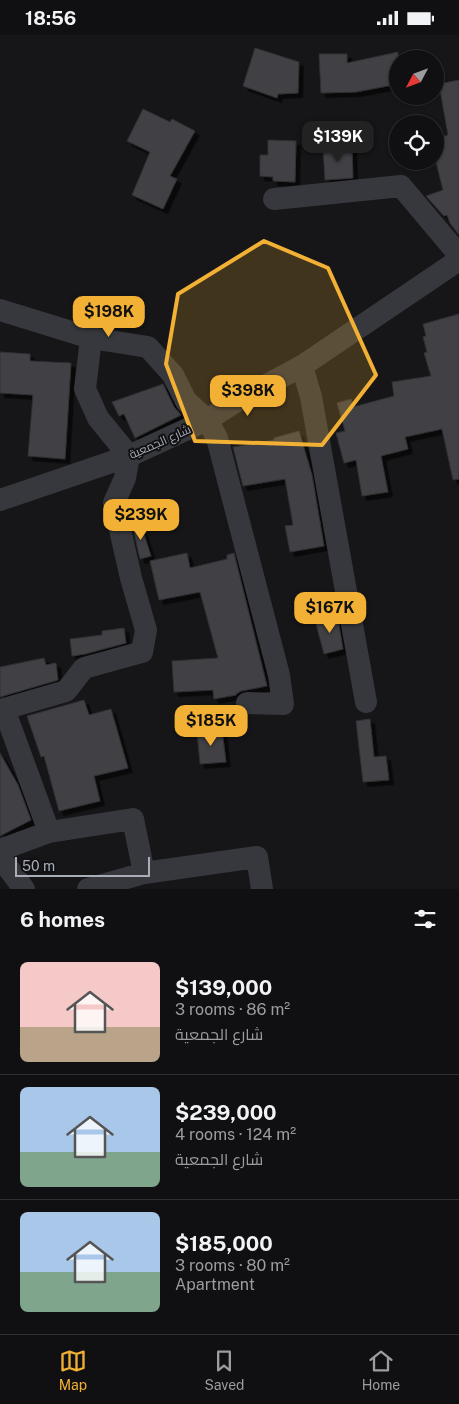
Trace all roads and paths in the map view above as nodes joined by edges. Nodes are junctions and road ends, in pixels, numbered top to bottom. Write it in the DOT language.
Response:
graph roads {
  1 [pos="274,199"];
  2 [pos="459,255"];
  3 [pos="459,260"];
  4 [pos="0,310"];
  5 [pos="91,338"];
  6 [pos="302,366"];
  7 [pos="207,420"];
  8 [pos="129,456"];
  9 [pos="0,500"];
  10 [pos="366,702"];
  11 [pos="247,703"];
  12 [pos="49,832"];
  13 [pos="0,850"];
  14 [pos="0,857"];
  15 [pos="144,873"];
  16 [pos="24,889"];
  17 [pos="88,889"];
  18 [pos="262,889"];
  1 -- 2 [label="street"];
  3 -- 6 [label="street, شارع الجمعية"];
  4 -- 5 [label="street"];
  5 -- 7 [label="street"];
  5 -- 8 [label="street"];
  6 -- 7 [label="street, شارع الجمعية"];
  6 -- 10 [label="street"];
  7 -- 8 [label="street, شارع الجمعية"];
  7 -- 11 [label="street"];
  8 -- 9 [label="street, شارع الجمعية"];
  8 -- 12 [label="street"];
  12 -- 13 [label="street"];
  12 -- 15 [label="street"];
  14 -- 16 [label="street"];
  15 -- 17 [label="street"];
  15 -- 18 [label="street"];
}
